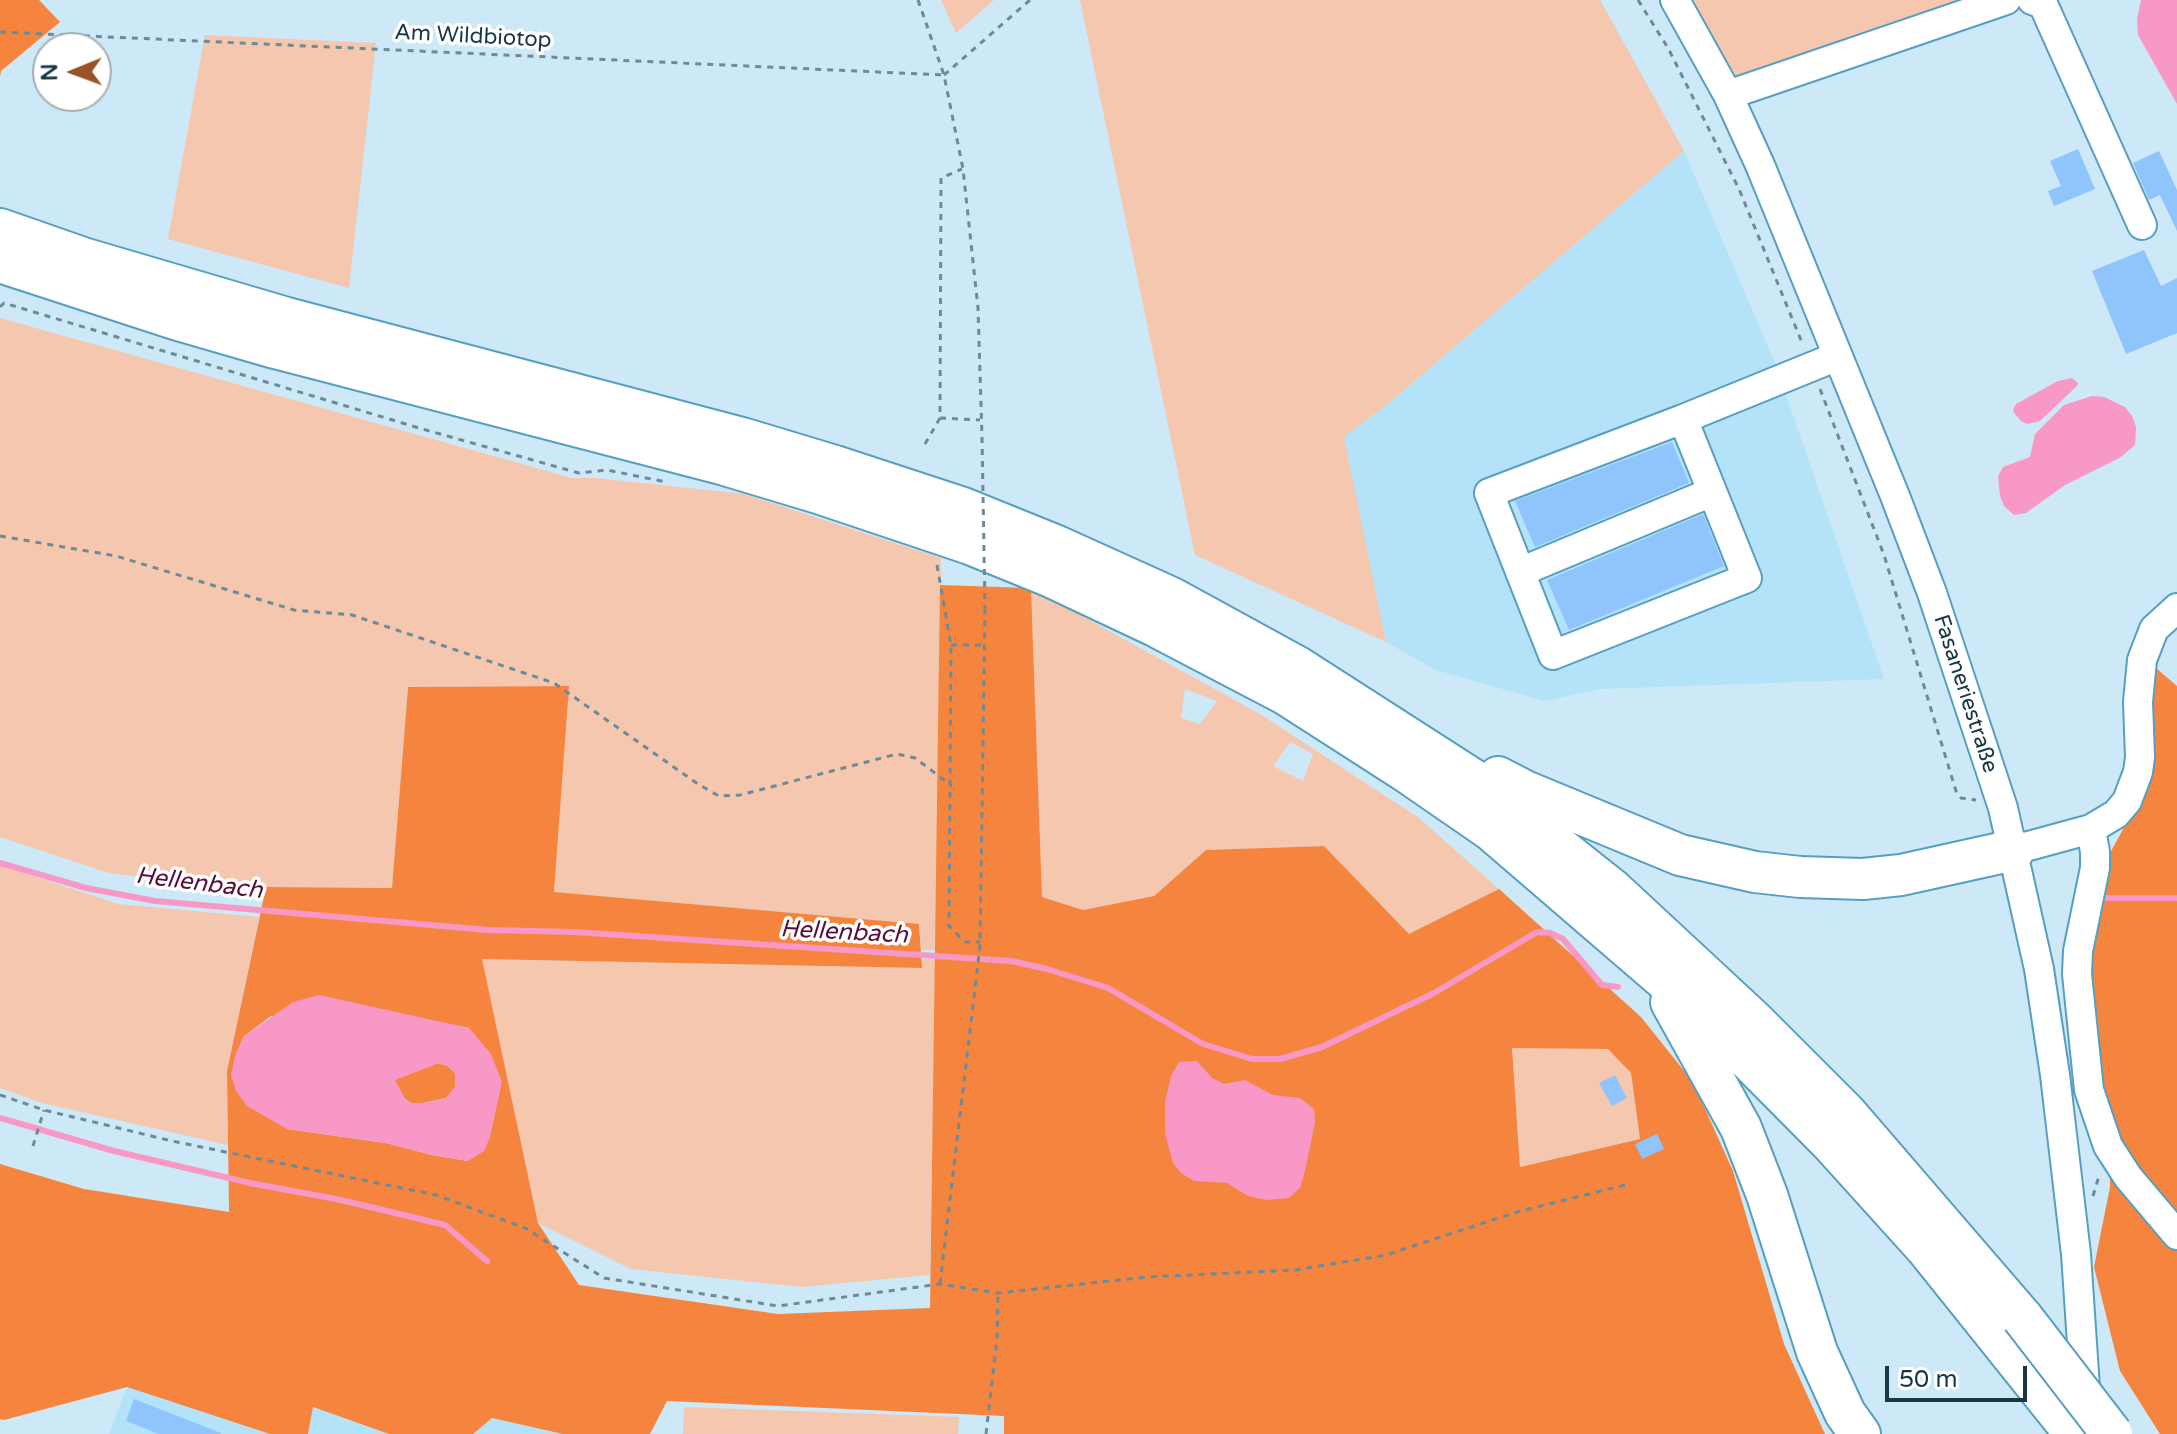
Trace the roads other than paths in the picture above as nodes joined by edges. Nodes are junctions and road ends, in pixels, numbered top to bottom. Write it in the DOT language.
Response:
graph roads {
  1 [pos="1675,0"];
  2 [pos="2006,0"];
  3 [pos="2032,0"];
  4 [pos="1728,95"];
  5 [pos="2142,225"];
  6 [pos="0,229"];
  7 [pos="0,262"];
  8 [pos="1838,356"];
  9 [pos="1683,419"];
  10 [pos="1712,492"];
  11 [pos="1520,572"];
  12 [pos="2177,608"];
  13 [pos="1343,695"];
  14 [pos="2091,829"];
  15 [pos="2028,846"];
  16 [pos="1646,961"];
  17 [pos="2177,1235"];
  18 [pos="2016,1333"];
  19 [pos="1860,1434"];
  20 [pos="2075,1434"];
  21 [pos="2089,1434"];
  22 [pos="2112,1434"];
  1 -- 4 [label="street, Fasaneriestraße"];
  2 -- 4 [label="street"];
  3 -- 5 [label="street"];
  4 -- 8 [label="street, Fasaneriestraße"];
  6 -- 13 [label="highway"];
  7 -- 16 [label="highway"];
  8 -- 9 [label="street"];
  8 -- 15 [label="street, Fasaneriestraße"];
  9 -- 10 [label="street"];
  9 -- 11 [label="street"];
  10 -- 11 [label="street"];
  10 -- 11 [label="street"];
  12 -- 14 [label="street"];
  13 -- 15 [label="highway"];
  13 -- 18 [label="highway"];
  14 -- 15 [label="street"];
  14 -- 17 [label="street"];
  15 -- 21 [label="street, Fasaneriestraße"];
  16 -- 18 [label="highway"];
  16 -- 19 [label="highway"];
  18 -- 20 [label="highway"];
  18 -- 22 [label="highway, bridge"];
}
